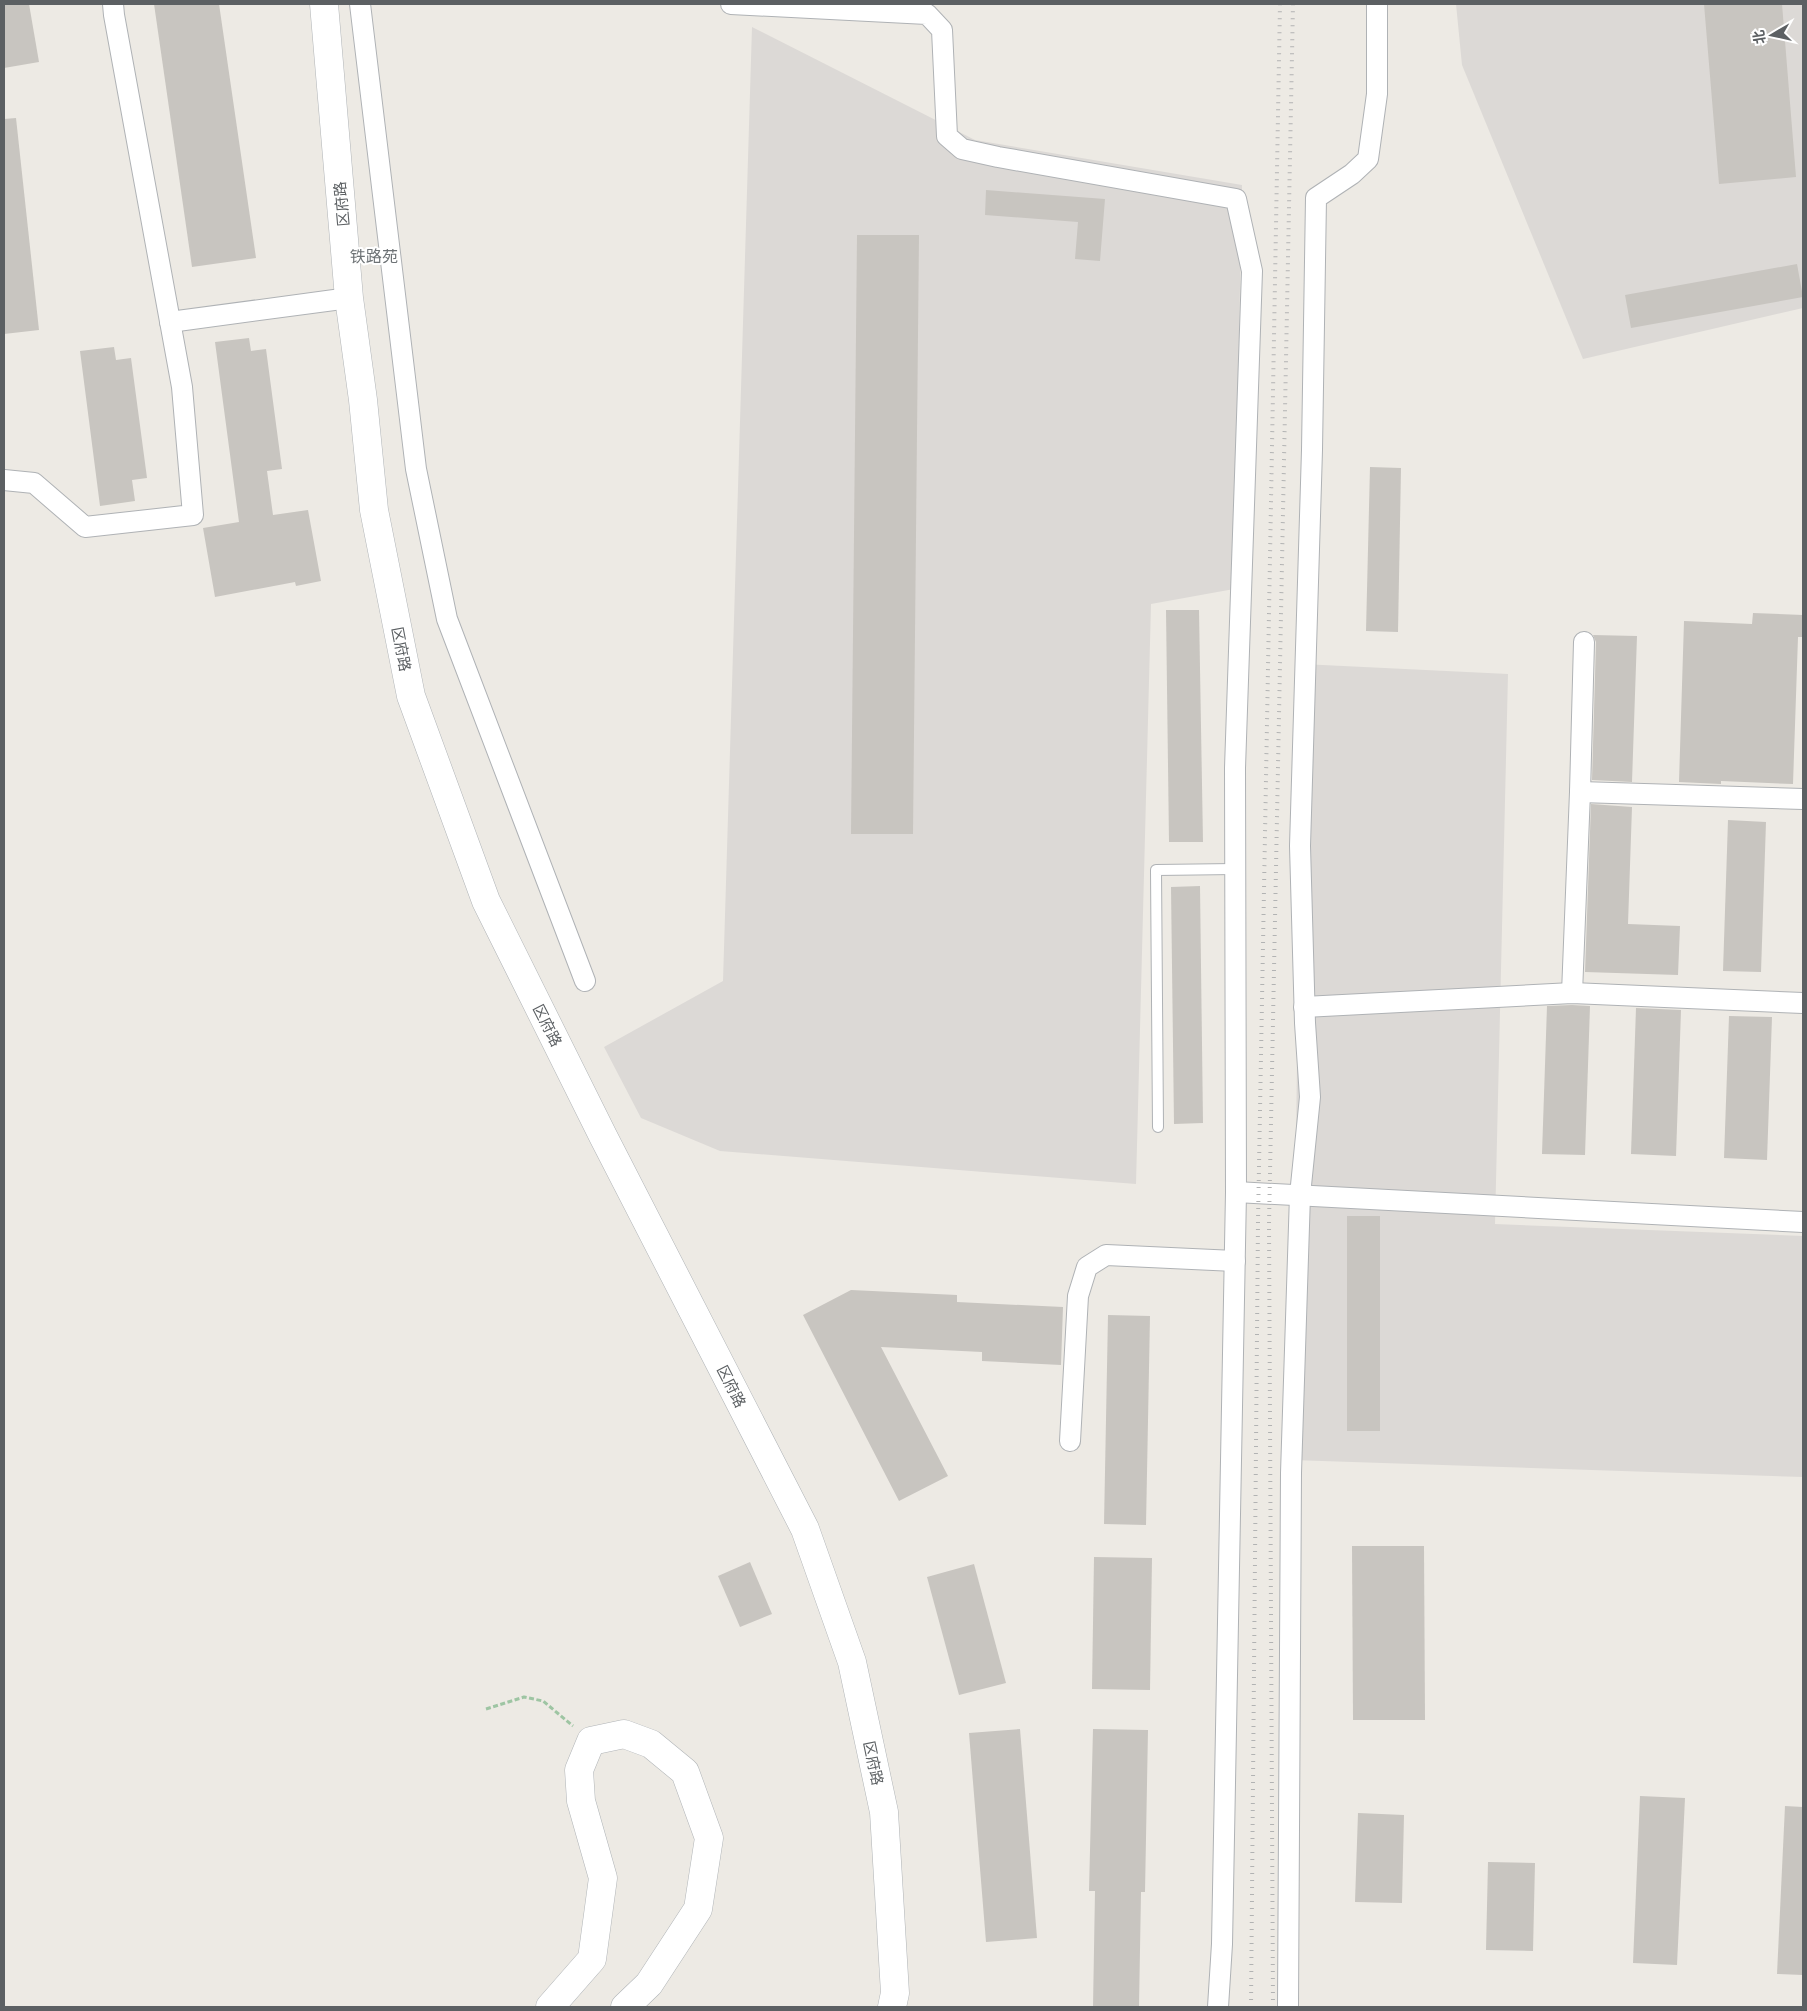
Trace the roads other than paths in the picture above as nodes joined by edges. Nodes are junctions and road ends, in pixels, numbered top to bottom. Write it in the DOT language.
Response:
graph roads {
  1 [pos="113,4"];
  2 [pos="324,4"];
  3 [pos="360,4"];
  4 [pos="731,4"];
  5 [pos="1377,4"];
  6 [pos="912,9"];
  7 [pos="349,298"];
  8 [pos="170,322"];
  9 [pos="4,480"];
  10 [pos="1584,642"];
  11 [pos="1580,792"];
  12 [pos="1803,799"];
  13 [pos="1235,869"];
  14 [pos="585,981"];
  15 [pos="1572,993"];
  16 [pos="1803,1003"];
  17 [pos="1304,1007"];
  18 [pos="1158,1127"];
  19 [pos="1236,1192"];
  20 [pos="1300,1194"];
  21 [pos="1803,1222"];
  22 [pos="1235,1261"];
  23 [pos="1070,1441"];
  24 [pos="550,2007"];
  25 [pos="626,2007"];
  26 [pos="892,2007"];
  27 [pos="1218,2007"];
  28 [pos="1288,2007"];
  1 -- 8 [label="street"];
  2 -- 7 [label="main road, 区府路"];
  3 -- 14 [label="street"];
  4 -- 6 [label="street"];
  5 -- 17 [label="street"];
  6 -- 13 [label="street"];
  7 -- 8 [label="street"];
  7 -- 26 [label="main road, 区府路"];
  8 -- 9 [label="street"];
  10 -- 11 [label="street"];
  11 -- 12 [label="street"];
  11 -- 15 [label="street"];
  13 -- 18 [label="lane"];
  13 -- 19 [label="street"];
  15 -- 16 [label="street"];
  15 -- 17 [label="street"];
  17 -- 20 [label="street"];
  19 -- 20 [label="street"];
  19 -- 22 [label="street"];
  20 -- 21 [label="street"];
  20 -- 28 [label="street"];
  22 -- 23 [label="street"];
  22 -- 27 [label="street"];
  24 -- 25 [label="main road"];
}
